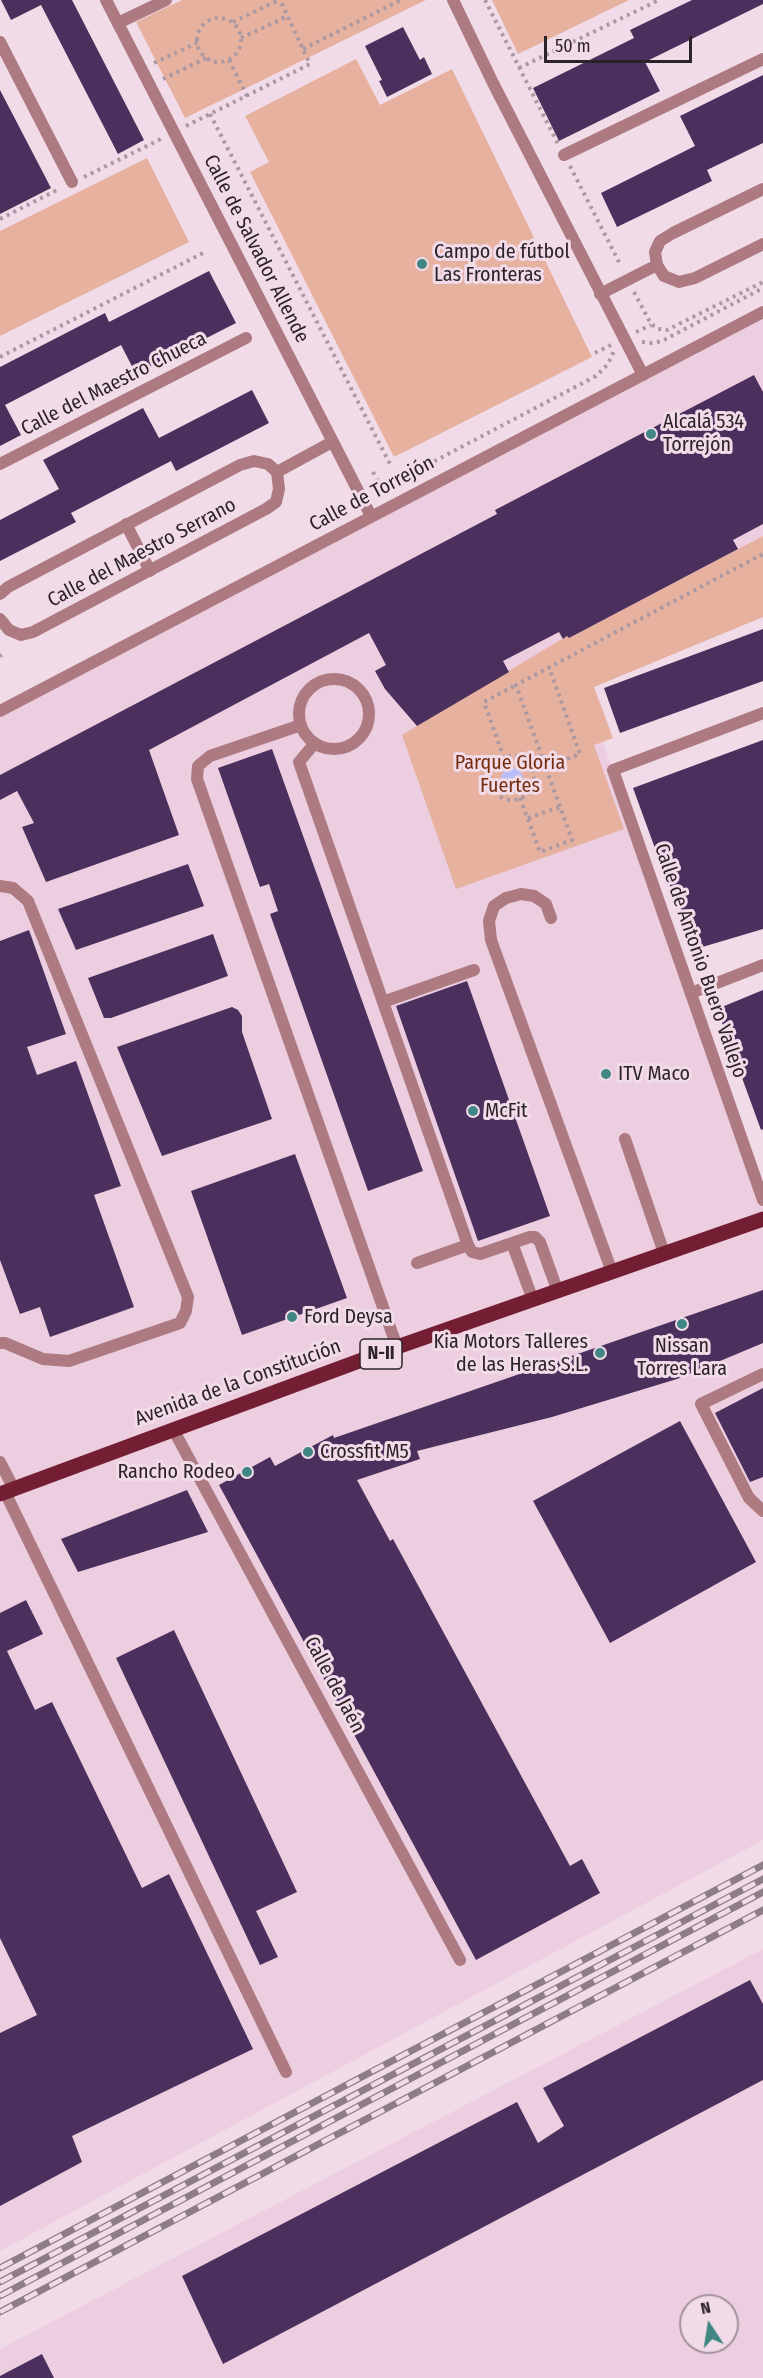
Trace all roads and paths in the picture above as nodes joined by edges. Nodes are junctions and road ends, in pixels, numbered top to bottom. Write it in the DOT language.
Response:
graph roads {
  1 [pos="106,0"];
  2 [pos="166,0"];
  3 [pos="279,0"];
  4 [pos="401,0"];
  5 [pos="453,0"];
  6 [pos="485,0"];
  7 [pos="659,0"];
  8 [pos="288,16"];
  9 [pos="233,22"];
  10 [pos="118,23"];
  11 [pos="241,38"];
  12 [pos="0,42"];
  13 [pos="197,43"];
  14 [pos="303,49"];
  15 [pos="206,58"];
  16 [pos="763,59"];
  17 [pos="229,60"];
  18 [pos="154,64"];
  19 [pos="519,68"];
  20 [pos="162,80"];
  21 [pos="247,96"];
  22 [pos="210,114"];
  23 [pos="174,132"];
  24 [pos="564,155"];
  25 [pos="72,182"];
  26 [pos="763,189"];
  27 [pos="0,219"];
  28 [pos="763,244"];
  29 [pos="203,253"];
  30 [pos="657,266"];
  31 [pos="628,279"];
  32 [pos="763,282"];
  33 [pos="763,288"];
  34 [pos="600,294"];
  35 [pos="763,312"];
  36 [pos="246,338"];
  37 [pos="627,345"];
  38 [pos="0,357"];
  39 [pos="642,375"];
  40 [pos="332,442"];
  41 [pos="0,464"];
  42 [pos="390,464"];
  43 [pos="277,472"];
  44 [pos="373,472"];
  45 [pos="371,516"];
  46 [pos="126,524"];
  47 [pos="763,554"];
  48 [pos="150,571"];
  49 [pos="0,594"];
  50 [pos="0,619"];
  51 [pos="549,668"];
  52 [pos="516,685"];
  53 [pos="1,708"];
  54 [pos="763,713"];
  55 [pos="301,725"];
  56 [pos="315,743"];
  57 [pos="504,758"];
  58 [pos="546,767"];
  59 [pos="520,798"];
  60 [pos="560,807"];
  61 [pos="528,818"];
  62 [pos="0,886"];
  63 [pos="551,918"];
  64 [pos="763,965"];
  65 [pos="474,970"];
  66 [pos="691,993"];
  67 [pos="383,1002"];
  68 [pos="625,1139"];
  69 [pos="763,1200"];
  70 [pos="763,1219"];
  71 [pos="512,1243"];
  72 [pos="468,1245"];
  73 [pos="664,1253"];
  74 [pos="417,1263"];
  75 [pos="612,1272"];
  76 [pos="558,1292"];
  77 [pos="533,1300"];
  78 [pos="0,1343"];
  79 [pos="397,1347"];
  80 [pos="763,1374"];
  81 [pos="174,1429"];
  82 [pos="0,1462"];
  83 [pos="6,1491"];
  84 [pos="763,1511"];
  85 [pos="460,1960"];
  86 [pos="286,2072"];
  1 -- 10 [label="street, Calle de Salvador Allende"];
  2 -- 10 [label="street"];
  3 -- 8 [label="path"];
  3 -- 9 [label="path"];
  4 -- 14 [label="path"];
  5 -- 34 [label="street"];
  6 -- 19 [label="path"];
  7 -- 19 [label="path"];
  8 -- 11 [label="path"];
  8 -- 14 [label="path"];
  9 -- 11 [label="path"];
  9 -- 13 [label="path"];
  10 -- 23 [label="street, Calle de Salvador Allende"];
  11 -- 17 [label="path"];
  12 -- 25 [label="street"];
  13 -- 15 [label="path"];
  13 -- 18 [label="path"];
  14 -- 21 [label="path"];
  15 -- 17 [label="path"];
  15 -- 20 [label="path"];
  16 -- 24 [label="street"];
  17 -- 21 [label="path"];
  19 -- 24 [label="path"];
  21 -- 22 [label="path"];
  22 -- 23 [label="path"];
  22 -- 42 [label="path"];
  23 -- 25 [label="path"];
  23 -- 40 [label="street, Calle de Salvador Allende"];
  24 -- 31 [label="path"];
  25 -- 27 [label="path"];
  26 -- 30 [label="street"];
  28 -- 30 [label="street"];
  29 -- 38 [label="path"];
  30 -- 31 [label="street"];
  31 -- 32 [label="path"];
  31 -- 34 [label="street"];
  33 -- 37 [label="path"];
  34 -- 37 [label="street"];
  35 -- 39 [label="street, Calle de Torrejón"];
  36 -- 41 [label="street, Calle del Maestro Chueca"];
  37 -- 39 [label="street"];
  37 -- 44 [label="path"];
  39 -- 45 [label="street, Calle de Torrejón"];
  40 -- 43 [label="street"];
  40 -- 45 [label="street, Calle de Salvador Allende"];
  43 -- 46 [label="street, Calle del Maestro Serrano"];
  43 -- 48 [label="street, Calle del Maestro Serrano"];
  45 -- 53 [label="street, Calle de Torrejón"];
  46 -- 48 [label="street"];
  46 -- 49 [label="street, Calle del Maestro Serrano"];
  47 -- 51 [label="path"];
  48 -- 50 [label="street, Calle del Maestro Serrano"];
  51 -- 52 [label="path"];
  51 -- 58 [label="path"];
  52 -- 57 [label="path"];
  52 -- 58 [label="path"];
  54 -- 66 [label="street, Calle de Antonio Buero Vallejo"];
  55 -- 56 [label="street"];
  55 -- 56 [label="street"];
  55 -- 79 [label="street"];
  56 -- 67 [label="street"];
  57 -- 59 [label="path"];
  57 -- 59 [label="path"];
  58 -- 60 [label="path"];
  59 -- 61 [label="path"];
  60 -- 61 [label="path"];
  60 -- 61 [label="path"];
  62 -- 78 [label="street"];
  63 -- 75 [label="street"];
  64 -- 66 [label="street"];
  65 -- 67 [label="street"];
  66 -- 69 [label="street, Calle de Antonio Buero Vallejo"];
  67 -- 72 [label="street"];
  68 -- 73 [label="street"];
  70 -- 73 [label="main road, Avenida de la Constitución / N-II"];
  71 -- 72 [label="street"];
  71 -- 76 [label="street"];
  71 -- 77 [label="street"];
  72 -- 74 [label="street"];
  73 -- 75 [label="main road, Avenida de la Constitución / N-II"];
  75 -- 76 [label="main road, Avenida de la Constitución / N-II"];
  76 -- 77 [label="main road, Avenida de la Constitución / N-II"];
  77 -- 79 [label="main road, Avenida de la Constitución / N-II"];
  79 -- 81 [label="main road, Avenida de la Constitución / N-II"];
  80 -- 84 [label="street"];
  81 -- 83 [label="main road, Avenida de la Constitución / N-II"];
  81 -- 85 [label="street, Calle de Jaén"];
  82 -- 83 [label="street"];
  83 -- 86 [label="street"];
}
